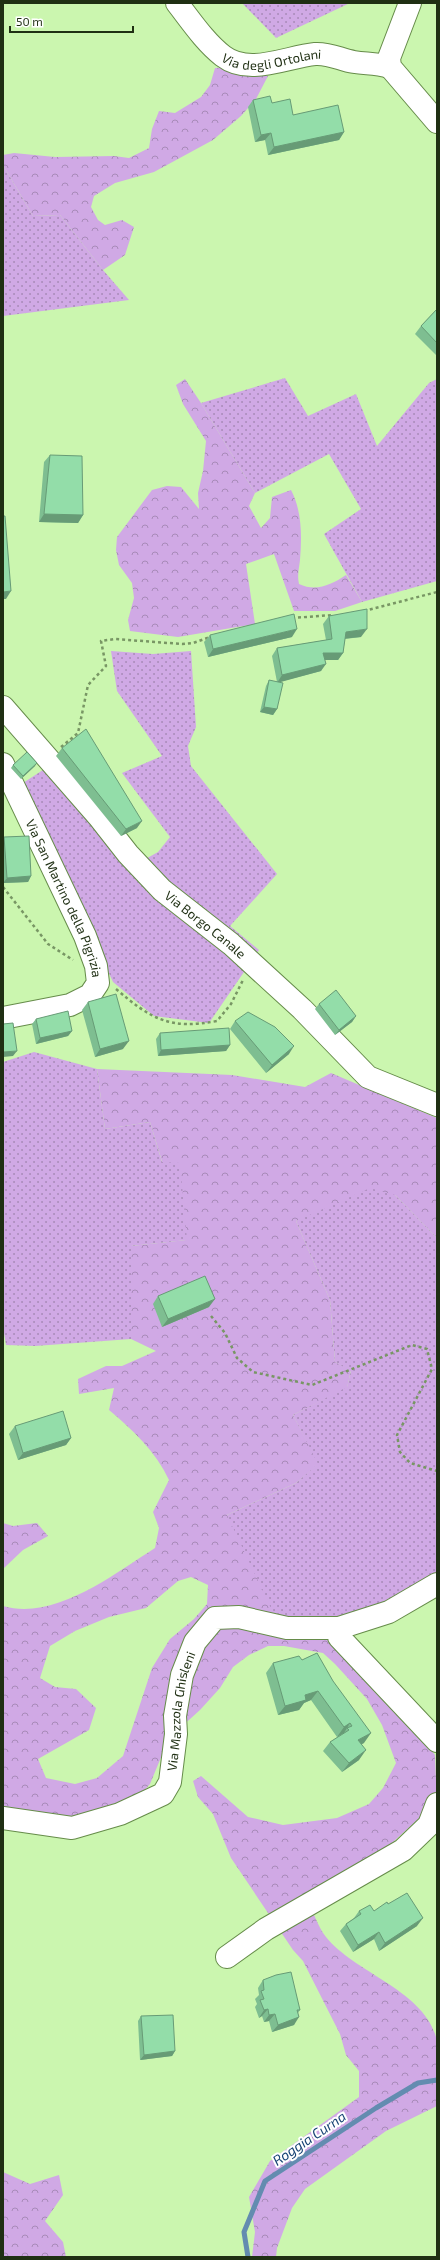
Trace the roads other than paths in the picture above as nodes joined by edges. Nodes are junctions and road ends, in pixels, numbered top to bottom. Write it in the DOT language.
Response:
graph roads {
  1 [pos="177,3"];
  2 [pos="410,3"];
  3 [pos="390,68"];
  4 [pos="437,122"];
  5 [pos="3,707"];
  6 [pos="3,764"];
  7 [pos="3,1018"];
  8 [pos="437,1105"];
  9 [pos="437,1584"];
  10 [pos="339,1628"];
  11 [pos="437,1742"];
  12 [pos="437,1804"];
  13 [pos="3,1818"];
  14 [pos="226,1957"];
  1 -- 3 [label="street, Via degli Ortolani"];
  2 -- 3 [label="street"];
  3 -- 4 [label="street"];
  5 -- 8 [label="street, Via Borgo Canale"];
  6 -- 7 [label="street, Via San Martino della Pigrizia"];
  9 -- 10 [label="street, Via Mazzola Ghisleni"];
  10 -- 11 [label="street"];
  10 -- 13 [label="street, Via Mazzola Ghisleni"];
  12 -- 14 [label="street"];
}
